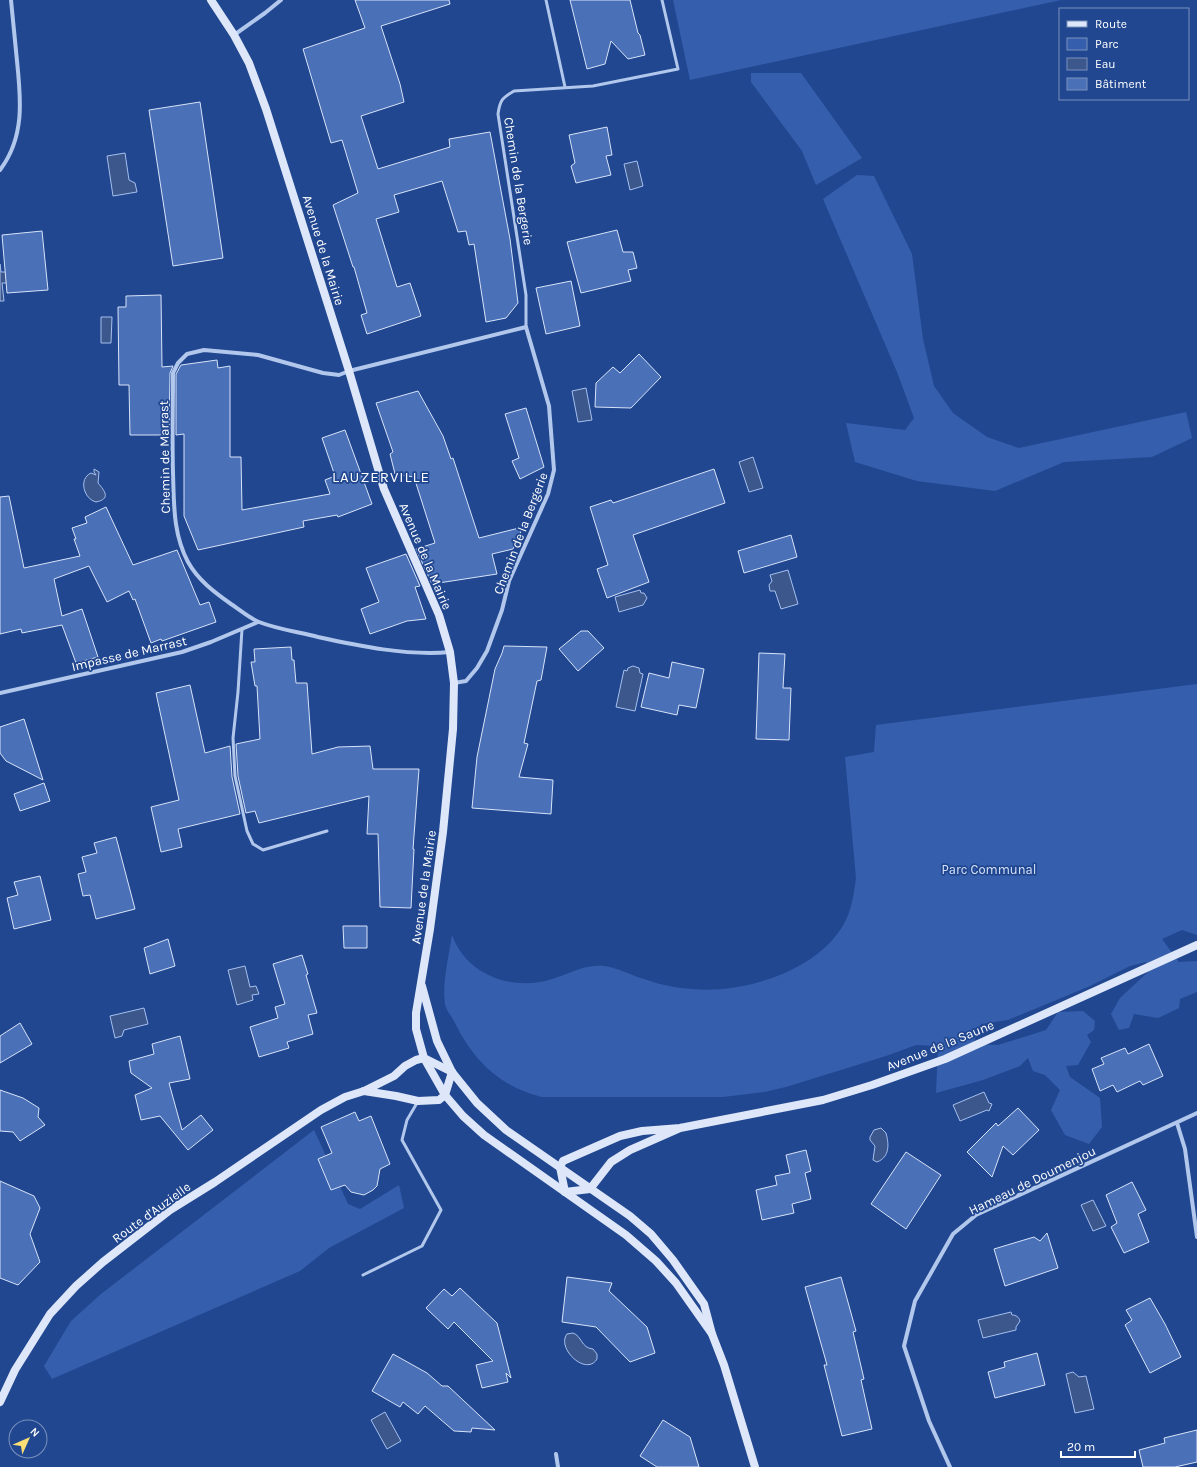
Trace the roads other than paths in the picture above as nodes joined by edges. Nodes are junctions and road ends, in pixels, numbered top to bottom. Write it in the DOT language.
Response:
graph roads {
  1 [pos="11,0"];
  2 [pos="211,0"];
  3 [pos="281,0"];
  4 [pos="546,0"];
  5 [pos="662,0"];
  6 [pos="234,35"];
  7 [pos="565,87"];
  8 [pos="0,170"];
  9 [pos="526,327"];
  10 [pos="349,371"];
  11 [pos="258,622"];
  12 [pos="242,629"];
  13 [pos="450,652"];
  14 [pos="454,683"];
  15 [pos="0,693"];
  16 [pos="327,831"];
  17 [pos="1197,945"];
  18 [pos="422,983"];
  19 [pos="424,1058"];
  20 [pos="452,1072"];
  21 [pos="364,1091"];
  22 [pos="445,1095"];
  23 [pos="418,1101"];
  24 [pos="1197,1113"];
  25 [pos="1177,1123"];
  26 [pos="680,1128"];
  27 [pos="560,1167"];
  28 [pos="590,1189"];
  29 [pos="565,1192"];
  30 [pos="1197,1238"];
  31 [pos="362,1275"];
  32 [pos="712,1334"];
  33 [pos="0,1402"];
  34 [pos="556,1454"];
  35 [pos="558,1467"];
  36 [pos="754,1467"];
  37 [pos="950,1467"];
  1 -- 8 [label="street"];
  2 -- 6 [label="street, Avenue de la Mairie"];
  3 -- 6 [label="street"];
  4 -- 7 [label="lane"];
  5 -- 7 [label="lane, Chemin de la Bergerie"];
  6 -- 10 [label="street, Avenue de la Mairie"];
  7 -- 9 [label="lane, Chemin de la Bergerie"];
  9 -- 10 [label="street"];
  9 -- 14 [label="street, Chemin de la Bergerie"];
  10 -- 11 [label="street, Chemin de Marrast"];
  10 -- 13 [label="street, Avenue de la Mairie"];
  11 -- 12 [label="street, Impasse de Marrast"];
  11 -- 13 [label="street, Chemin de Marrast"];
  12 -- 15 [label="street, Impasse de Marrast"];
  12 -- 16 [label="lane"];
  13 -- 14 [label="street, Avenue de la Mairie"];
  14 -- 18 [label="street, Avenue de la Mairie"];
  17 -- 26 [label="street, Avenue de la Saune"];
  18 -- 19 [label="street, Avenue de la Mairie"];
  18 -- 20 [label="street, Avenue de la Mairie"];
  19 -- 20 [label="street"];
  19 -- 21 [label="street, Route d'Auzielle"];
  19 -- 22 [label="street, Avenue de la Mairie"];
  20 -- 22 [label="street"];
  20 -- 27 [label="street"];
  21 -- 23 [label="street, Route d'Auzielle"];
  21 -- 33 [label="street, Route d'Auzielle"];
  22 -- 23 [label="street, Route d'Auzielle"];
  22 -- 29 [label="street, Avenue de la Mairie"];
  23 -- 31 [label="lane"];
  24 -- 25 [label="street, Hameau de Doumenjou"];
  25 -- 30 [label="street"];
  25 -- 37 [label="street, Hameau de Doumenjou"];
  26 -- 27 [label="street, Avenue de la Saune"];
  26 -- 28 [label="street, Avenue de la Saune"];
  27 -- 28 [label="street"];
  27 -- 29 [label="street"];
  28 -- 29 [label="street"];
  28 -- 32 [label="street"];
  29 -- 32 [label="street, Avenue de la Mairie"];
  32 -- 36 [label="street"];
  34 -- 35 [label="street"];
}
